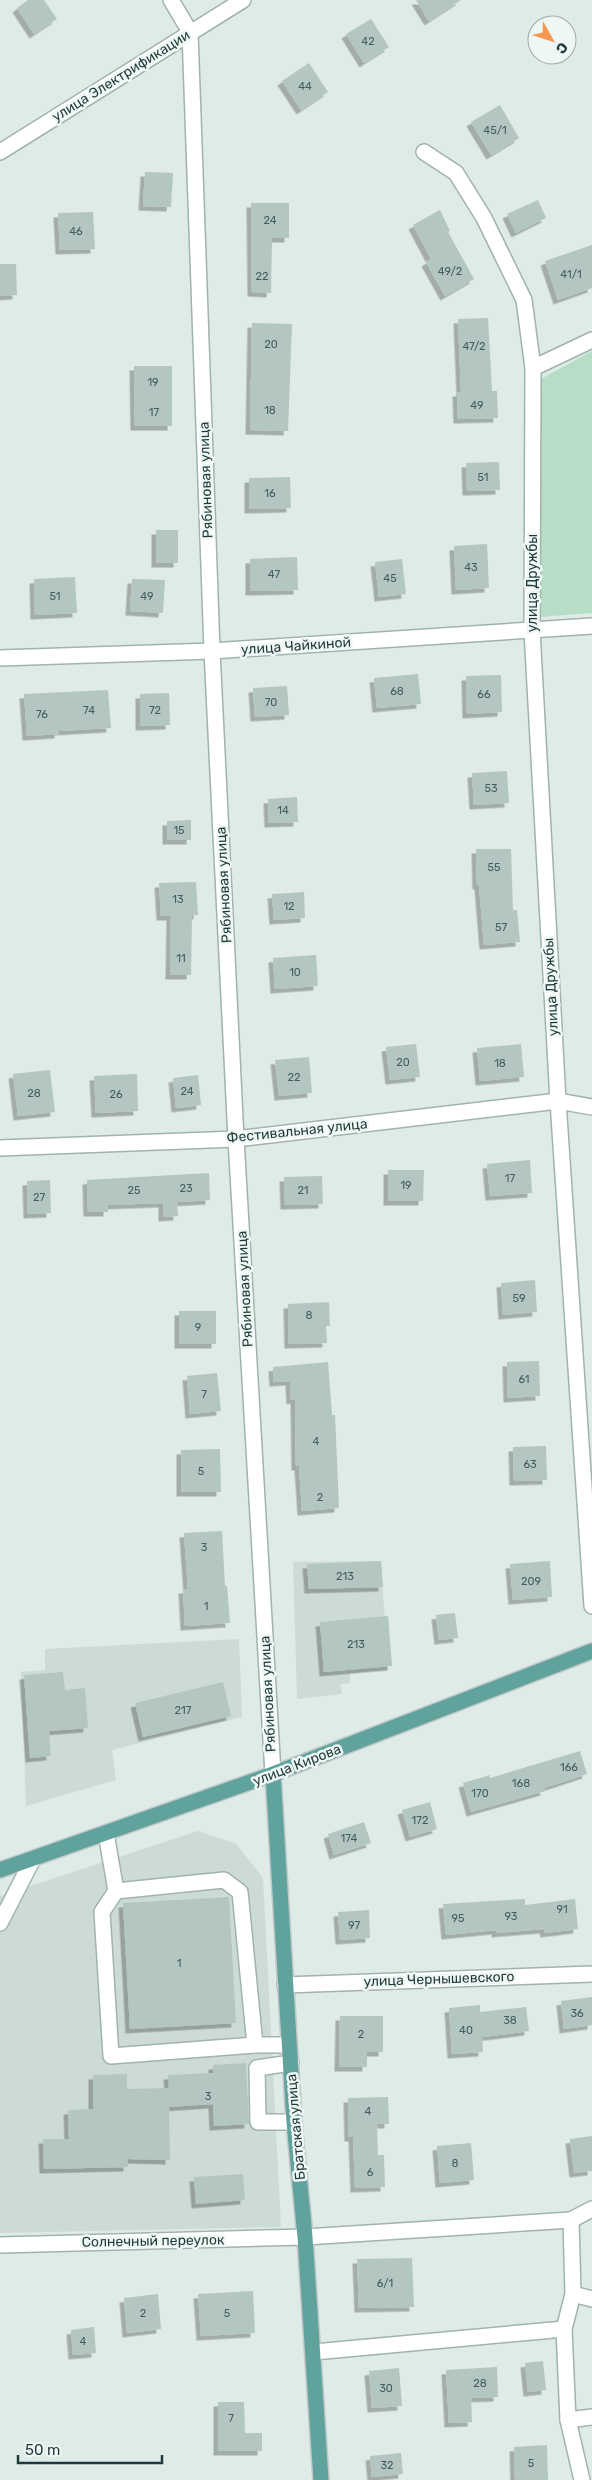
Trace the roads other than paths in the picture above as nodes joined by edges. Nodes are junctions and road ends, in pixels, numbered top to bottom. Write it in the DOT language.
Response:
graph roads {
  1 [pos="170,0"];
  2 [pos="243,0"];
  3 [pos="190,32"];
  4 [pos="0,152"];
  5 [pos="424,152"];
  6 [pos="592,340"];
  7 [pos="533,368"];
  8 [pos="592,626"];
  9 [pos="532,631"];
  10 [pos="212,651"];
  11 [pos="0,658"];
  12 [pos="558,1101"];
  13 [pos="592,1107"];
  14 [pos="236,1139"];
  15 [pos="0,1148"];
  16 [pos="592,1606"];
  17 [pos="592,1651"];
  18 [pos="273,1774"];
  19 [pos="106,1833"];
  20 [pos="33,1859"];
  21 [pos="0,1870"];
  22 [pos="116,1891"];
  23 [pos="0,1923"];
  24 [pos="592,1974"];
  25 [pos="286,1985"];
  26 [pos="255,2045"];
  27 [pos="289,2045"];
  28 [pos="291,2063"];
  29 [pos="294,2122"];
  30 [pos="592,2209"];
  31 [pos="571,2220"];
  32 [pos="305,2237"];
  33 [pos="0,2245"];
  34 [pos="573,2294"];
  35 [pos="592,2299"];
  36 [pos="564,2328"];
  37 [pos="314,2352"];
  38 [pos="592,2417"];
  39 [pos="568,2420"];
  40 [pos="321,2480"];
  41 [pos="582,2480"];
  1 -- 3 [label="street, Рябиновая улица"];
  2 -- 3 [label="street, улица Электрификации"];
  3 -- 4 [label="street, улица Электрификации"];
  3 -- 10 [label="street, Рябиновая улица"];
  5 -- 7 [label="street, улица Дружбы"];
  6 -- 7 [label="street"];
  7 -- 9 [label="street, улица Дружбы"];
  8 -- 9 [label="street, улица Чайкиной"];
  9 -- 10 [label="street, улица Чайкиной"];
  9 -- 12 [label="street, улица Дружбы"];
  10 -- 11 [label="street, улица Чайкиной"];
  10 -- 14 [label="street, Рябиновая улица"];
  12 -- 13 [label="street, Фестивальная улица"];
  12 -- 14 [label="street, Фестивальная улица"];
  12 -- 16 [label="street, улица Дружбы"];
  14 -- 15 [label="street, Фестивальная улица"];
  14 -- 18 [label="street, Рябиновая улица"];
  17 -- 18 [label="main road, улица Кирова"];
  18 -- 19 [label="main road, улица Кирова"];
  18 -- 25 [label="main road, Братская улица"];
  19 -- 20 [label="main road, улица Кирова"];
  19 -- 22 [label="street"];
  20 -- 21 [label="main road, улица Кирова"];
  20 -- 23 [label="street"];
  22 -- 26 [label="street"];
  22 -- 26 [label="street"];
  24 -- 25 [label="street, улица Чернышевского"];
  25 -- 27 [label="main road, Братская улица"];
  26 -- 27 [label="street"];
  27 -- 28 [label="main road, Братская улица"];
  28 -- 29 [label="main road, Братская улица"];
  28 -- 29 [label="street"];
  29 -- 32 [label="main road, Братская улица"];
  30 -- 31 [label="street"];
  31 -- 32 [label="street, Солнечный переулок"];
  31 -- 34 [label="street"];
  32 -- 33 [label="street, Солнечный переулок"];
  32 -- 37 [label="main road, Братская улица"];
  34 -- 35 [label="street"];
  34 -- 36 [label="street"];
  36 -- 37 [label="street"];
  36 -- 39 [label="street"];
  37 -- 40 [label="main road, Братская улица"];
  38 -- 39 [label="street"];
  39 -- 41 [label="street"];
}
